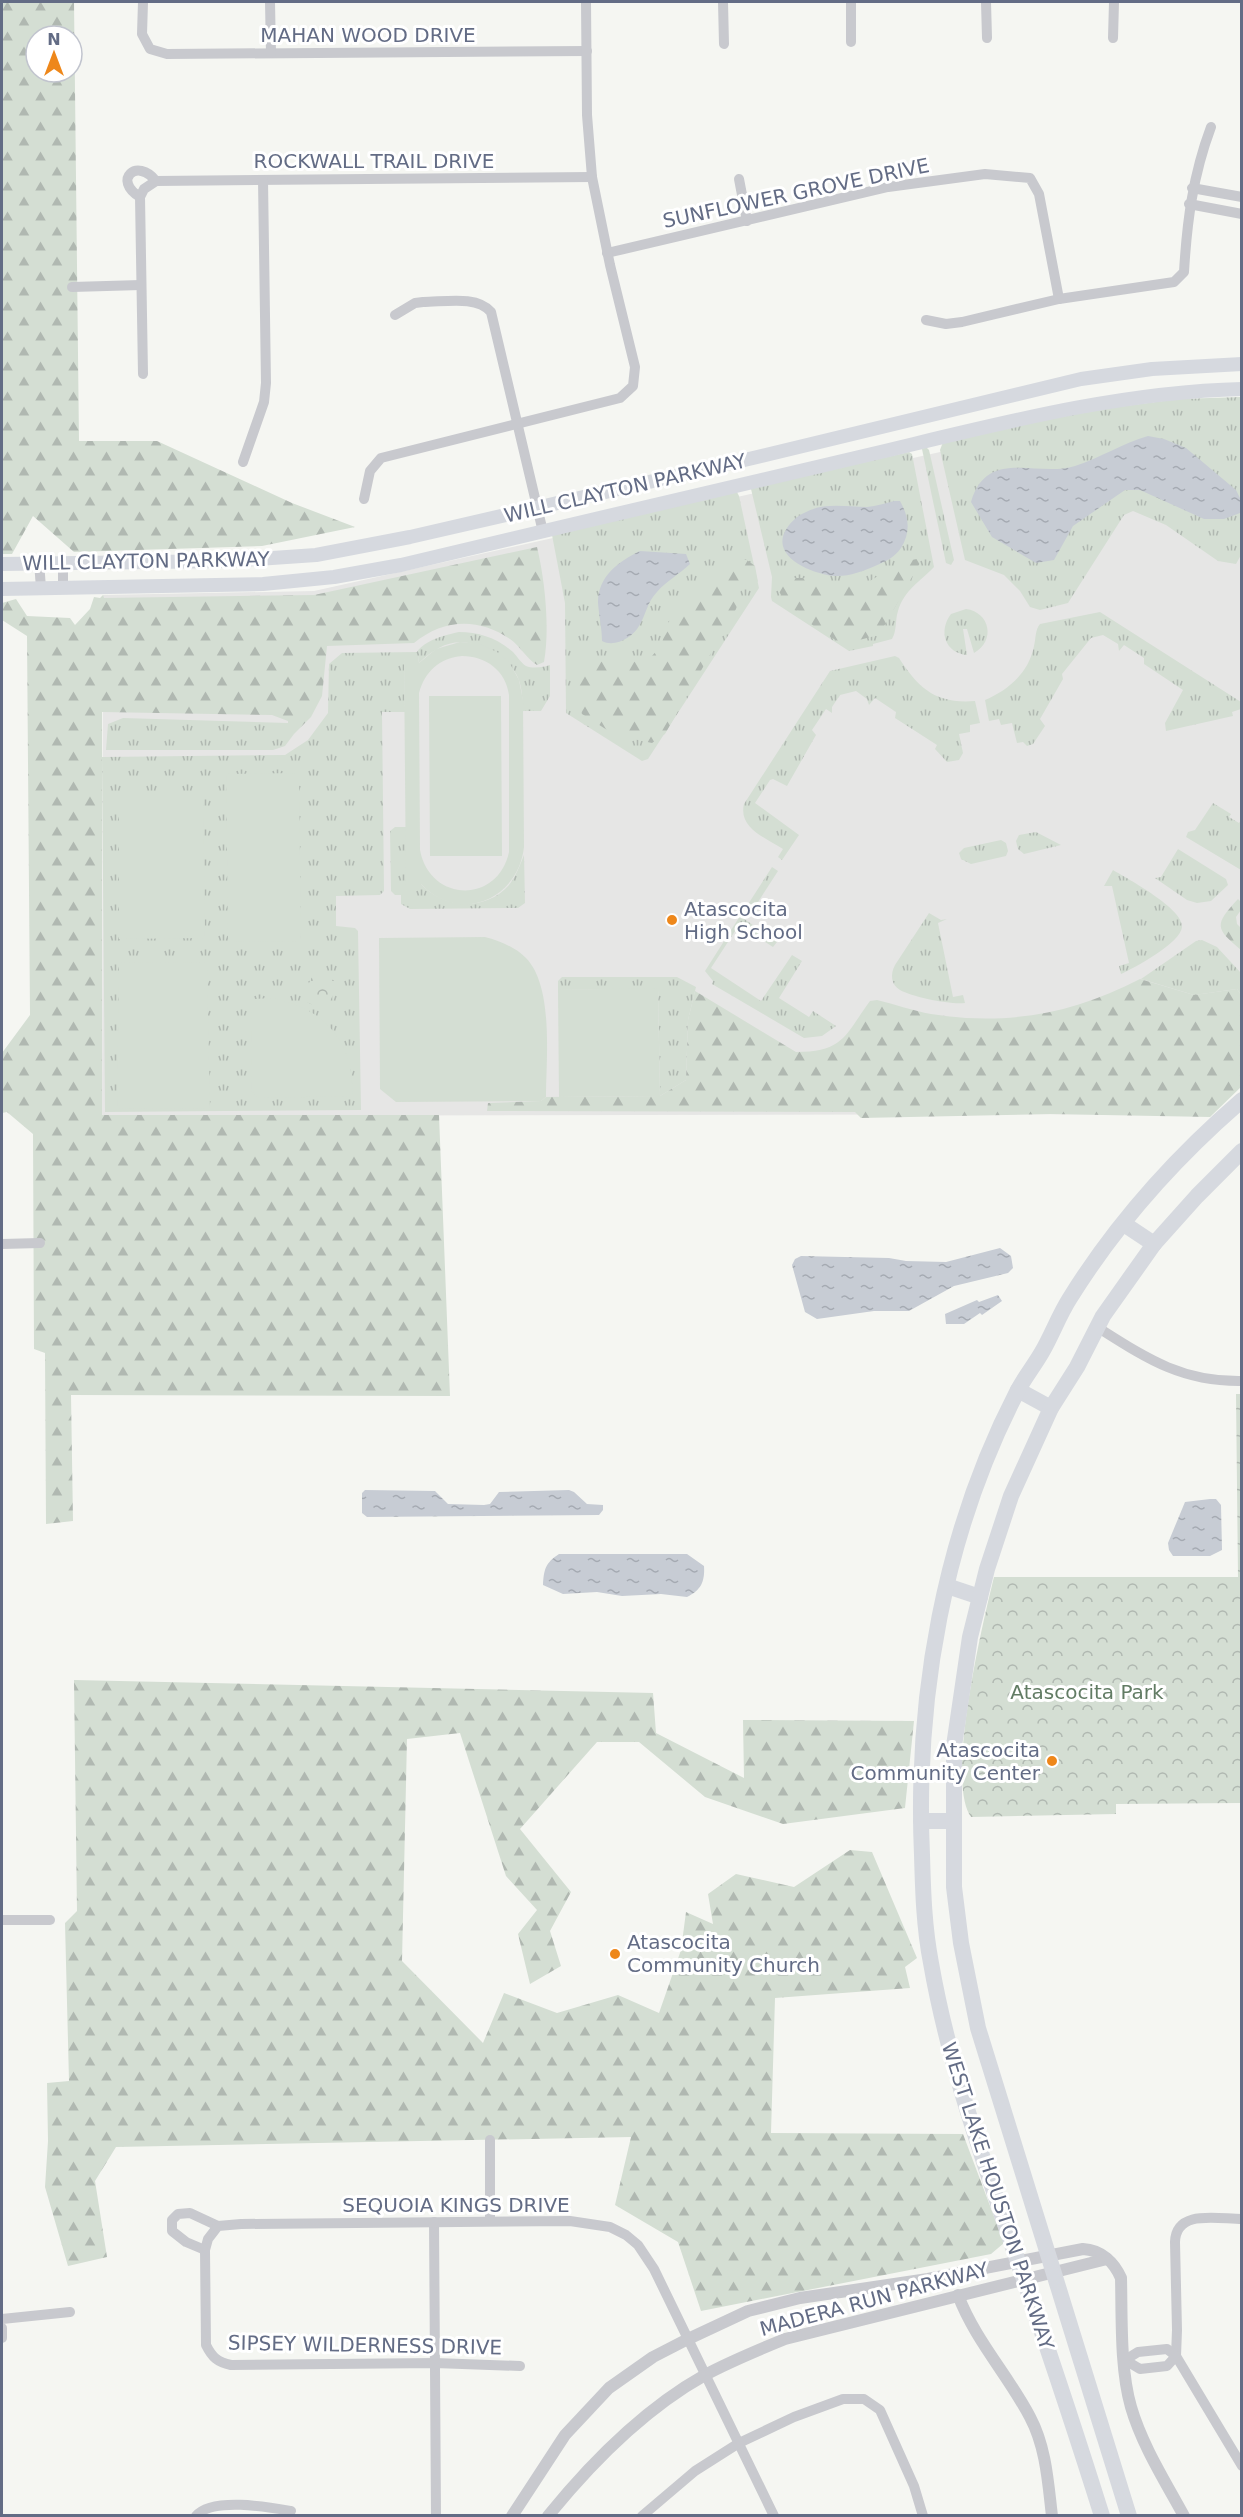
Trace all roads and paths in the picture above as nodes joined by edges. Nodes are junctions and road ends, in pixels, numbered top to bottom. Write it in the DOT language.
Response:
graph roads {
  1 [pos="143,2"];
  2 [pos="270,2"];
  3 [pos="586,2"];
  4 [pos="723,2"];
  5 [pos="851,2"];
  6 [pos="986,2"];
  7 [pos="1114,2"];
  8 [pos="987,38"];
  9 [pos="1113,38"];
  10 [pos="851,42"];
  11 [pos="724,44"];
  12 [pos="586,51"];
  13 [pos="271,53"];
  14 [pos="1211,127"];
  15 [pos="592,177"];
  16 [pos="739,179"];
  17 [pos="263,180"];
  18 [pos="156,181"];
  19 [pos="1192,188"];
  20 [pos="140,197"];
  21 [pos="1242,197"];
  22 [pos="1189,204"];
  23 [pos="1242,214"];
  24 [pos="747,220"];
  25 [pos="607,253"];
  26 [pos="141,285"];
  27 [pos="72,287"];
  28 [pos="1059,299"];
  29 [pos="395,315"];
  30 [pos="926,320"];
  31 [pos="1242,364"];
  32 [pos="143,374"];
  33 [pos="1242,389"];
  34 [pos="519,422"];
  35 [pos="243,462"];
  36 [pos="735,462"];
  37 [pos="741,484"];
  38 [pos="364,499"];
  39 [pos="538,507"];
  40 [pos="543,532"];
  41 [pos="39,562"];
  42 [pos="63,562"];
  43 [pos="2,564"];
  44 [pos="41,588"];
  45 [pos="63,588"];
  46 [pos="2,589"];
  47 [pos="1242,1100"];
  48 [pos="1242,1151"];
  49 [pos="1124,1224"];
  50 [pos="40,1243"];
  51 [pos="2,1244"];
  52 [pos="1154,1244"];
  53 [pos="1098,1326"];
  54 [pos="1242,1381"];
  55 [pos="1018,1390"];
  56 [pos="1051,1408"];
  57 [pos="947,1586"];
  58 [pos="980,1597"];
  59 [pos="921,1821"];
  60 [pos="952,1821"];
  61 [pos="2,1920"];
  62 [pos="50,1920"];
  63 [pos="490,2140"];
  64 [pos="1242,2219"];
  65 [pos="490,2221"];
  66 [pos="434,2222"];
  67 [pos="218,2226"];
  68 [pos="206,2245"];
  69 [pos="1047,2255"];
  70 [pos="1107,2259"];
  71 [pos="1018,2260"];
  72 [pos="1053,2273"];
  73 [pos="1023,2280"];
  74 [pos="958,2295"];
  75 [pos="70,2313"];
  76 [pos="2,2319"];
  77 [pos="2,2328"];
  78 [pos="2,2338"];
  79 [pos="686,2340"];
  80 [pos="1176,2356"];
  81 [pos="1125,2360"];
  82 [pos="435,2363"];
  83 [pos="520,2366"];
  84 [pos="704,2375"];
  85 [pos="739,2443"];
  86 [pos="1242,2466"];
  87 [pos="291,2511"];
  88 [pos="196,2516"];
  89 [pos="436,2516"];
  90 [pos="512,2516"];
  91 [pos="548,2516"];
  92 [pos="642,2516"];
  93 [pos="774,2516"];
  94 [pos="922,2516"];
  95 [pos="1052,2516"];
  96 [pos="1102,2516"];
  97 [pos="1129,2516"];
  98 [pos="1184,2516"];
  1 -- 13 [label="street, MAHAN WOOD DRIVE"];
  2 -- 13 [label="street"];
  3 -- 12 [label="street"];
  4 -- 11 [label="street"];
  5 -- 10 [label="street"];
  6 -- 8 [label="street"];
  7 -- 9 [label="street"];
  12 -- 13 [label="street, MAHAN WOOD DRIVE"];
  12 -- 15 [label="street"];
  14 -- 19 [label="street"];
  15 -- 17 [label="street, ROCKWALL TRAIL DRIVE"];
  15 -- 25 [label="street"];
  16 -- 24 [label="street"];
  17 -- 18 [label="street, ROCKWALL TRAIL DRIVE"];
  17 -- 35 [label="street"];
  18 -- 20 [label="street"];
  18 -- 20 [label="street, ROCKWALL TRAIL DRIVE"];
  19 -- 21 [label="street"];
  19 -- 22 [label="street"];
  20 -- 26 [label="street"];
  22 -- 23 [label="street"];
  22 -- 28 [label="street"];
  24 -- 25 [label="street, SUNFLOWER GROVE DRIVE"];
  24 -- 28 [label="street, SUNFLOWER GROVE DRIVE"];
  25 -- 34 [label="street"];
  26 -- 27 [label="street"];
  26 -- 32 [label="street"];
  28 -- 30 [label="street"];
  29 -- 34 [label="street"];
  31 -- 36 [label="main road, WILL CLAYTON PARKWAY"];
  33 -- 37 [label="main road, WILL CLAYTON PARKWAY"];
  34 -- 38 [label="street"];
  34 -- 39 [label="street"];
  36 -- 37 [label="main road"];
  36 -- 39 [label="main road, WILL CLAYTON PARKWAY"];
  37 -- 40 [label="main road, WILL CLAYTON PARKWAY"];
  39 -- 40 [label="street"];
  39 -- 42 [label="main road, WILL CLAYTON PARKWAY"];
  40 -- 45 [label="main road, WILL CLAYTON PARKWAY"];
  41 -- 42 [label="main road, WILL CLAYTON PARKWAY"];
  41 -- 43 [label="main road, WILL CLAYTON PARKWAY"];
  41 -- 44 [label="street"];
  42 -- 45 [label="street"];
  44 -- 45 [label="main road, WILL CLAYTON PARKWAY"];
  44 -- 46 [label="main road, WILL CLAYTON PARKWAY"];
  47 -- 49 [label="main road, WEST LAKE HOUSTON PARKWAY"];
  48 -- 52 [label="main road, WEST LAKE HOUSTON PARKWAY"];
  49 -- 52 [label="main road"];
  49 -- 55 [label="main road, WEST LAKE HOUSTON PARKWAY"];
  50 -- 51 [label="street"];
  52 -- 53 [label="main road, WEST LAKE HOUSTON PARKWAY"];
  53 -- 54 [label="street"];
  53 -- 56 [label="main road, WEST LAKE HOUSTON PARKWAY"];
  55 -- 56 [label="main road"];
  55 -- 57 [label="main road, WEST LAKE HOUSTON PARKWAY"];
  56 -- 58 [label="main road, WEST LAKE HOUSTON PARKWAY"];
  57 -- 58 [label="main road"];
  57 -- 59 [label="main road, WEST LAKE HOUSTON PARKWAY"];
  58 -- 60 [label="main road, WEST LAKE HOUSTON PARKWAY"];
  59 -- 60 [label="main road"];
  59 -- 71 [label="main road, WEST LAKE HOUSTON PARKWAY"];
  60 -- 69 [label="main road, WEST LAKE HOUSTON PARKWAY"];
  61 -- 62 [label="street"];
  63 -- 65 [label="street"];
  64 -- 80 [label="street"];
  65 -- 66 [label="street, SEQUOIA KINGS DRIVE"];
  65 -- 79 [label="street, SEQUOIA KINGS DRIVE"];
  66 -- 67 [label="street, SEQUOIA KINGS DRIVE"];
  66 -- 82 [label="street"];
  67 -- 68 [label="street"];
  67 -- 68 [label="street, SEQUOIA KINGS DRIVE"];
  68 -- 82 [label="street, SIPSEY WILDERNESS DRIVE"];
  69 -- 70 [label="street, MADERA RUN PARKWAY"];
  69 -- 71 [label="street, MADERA RUN PARKWAY"];
  69 -- 72 [label="main road, WEST LAKE HOUSTON PARKWAY"];
  70 -- 72 [label="street, MADERA RUN PARKWAY"];
  70 -- 81 [label="street"];
  71 -- 73 [label="main road, WEST LAKE HOUSTON PARKWAY"];
  71 -- 79 [label="street, MADERA RUN PARKWAY"];
  72 -- 73 [label="street, MADERA RUN PARKWAY"];
  72 -- 97 [label="main road, WEST LAKE HOUSTON PARKWAY"];
  73 -- 74 [label="street, MADERA RUN PARKWAY"];
  73 -- 96 [label="main road, WEST LAKE HOUSTON PARKWAY"];
  74 -- 84 [label="street, MADERA RUN PARKWAY"];
  74 -- 95 [label="street"];
  75 -- 76 [label="street"];
  77 -- 78 [label="street"];
  79 -- 84 [label="street, SEQUOIA KINGS DRIVE"];
  79 -- 90 [label="street, MADERA RUN PARKWAY"];
  80 -- 81 [label="street"];
  80 -- 81 [label="street"];
  80 -- 86 [label="street"];
  81 -- 98 [label="street"];
  82 -- 83 [label="street, SIPSEY WILDERNESS DRIVE"];
  82 -- 89 [label="street"];
  84 -- 85 [label="street, SEQUOIA KINGS DRIVE"];
  84 -- 91 [label="street, MADERA RUN PARKWAY"];
  85 -- 92 [label="street"];
  85 -- 93 [label="street, SEQUOIA KINGS DRIVE"];
  85 -- 94 [label="street"];
  87 -- 88 [label="street"];
}
